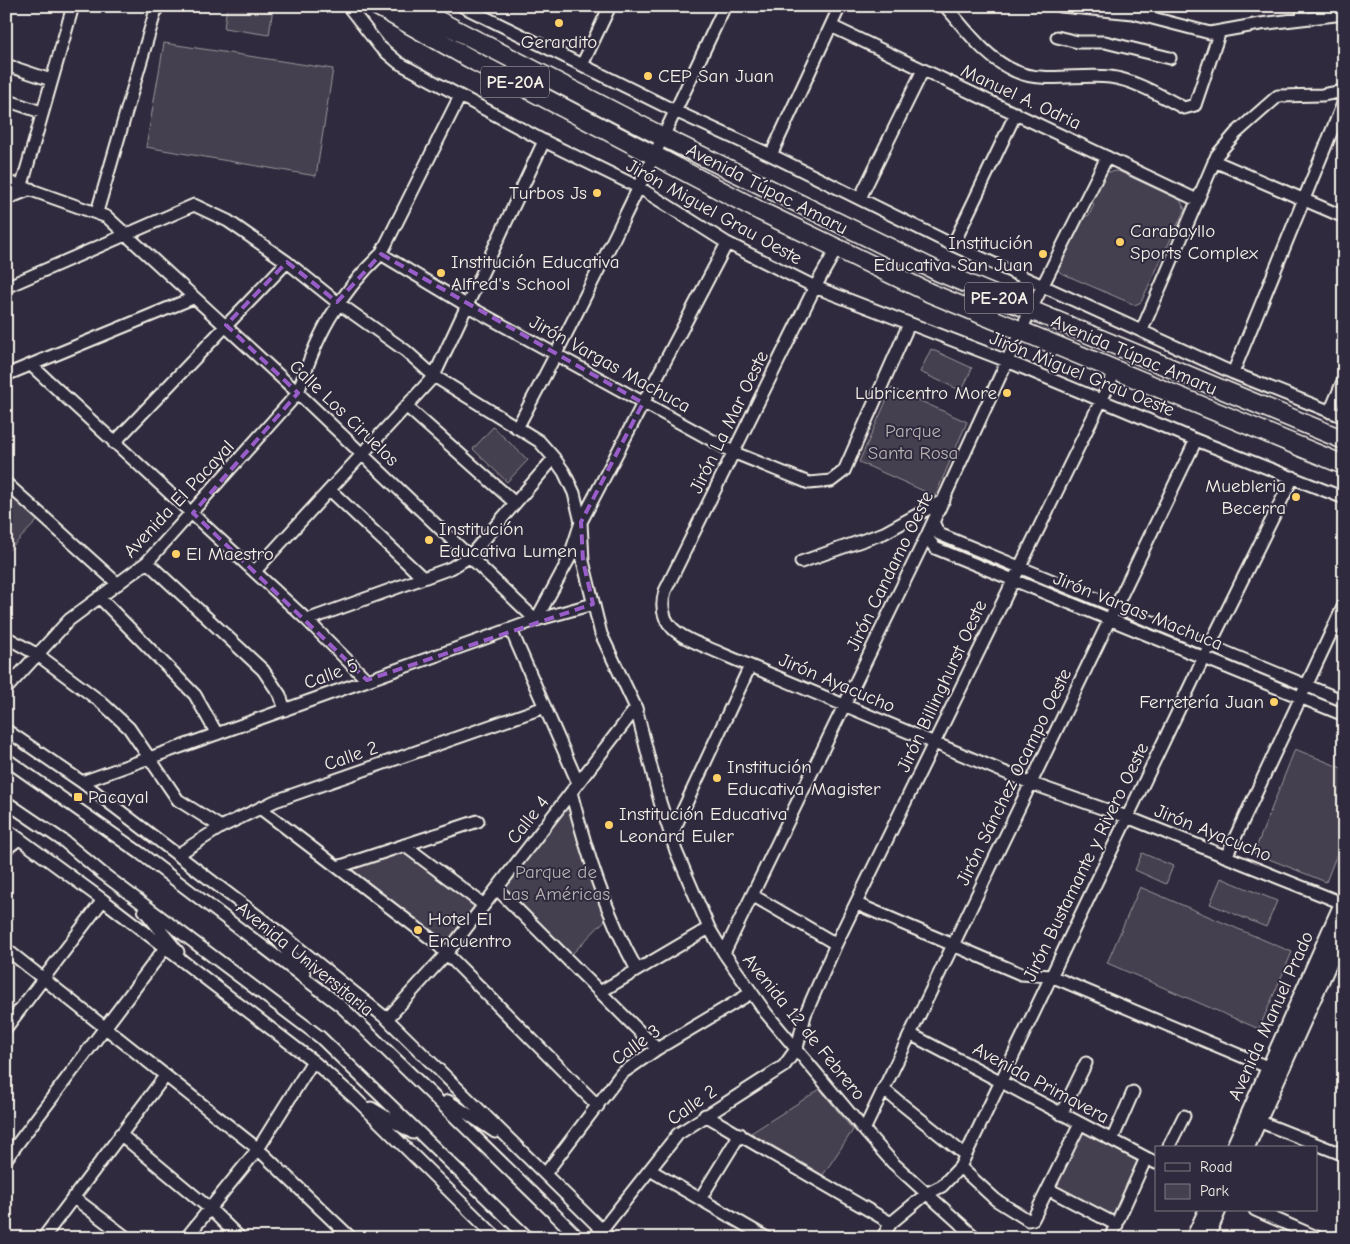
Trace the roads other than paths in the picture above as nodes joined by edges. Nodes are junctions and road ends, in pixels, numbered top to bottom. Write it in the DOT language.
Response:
graph roads {
  1 [pos="73,6"];
  2 [pos="157,6"];
  3 [pos="348,6"];
  4 [pos="377,6"];
  5 [pos="410,6"];
  6 [pos="462,6"];
  7 [pos="725,6"];
  8 [pos="840,6"];
  9 [pos="945,6"];
  10 [pos="1061,6"];
  11 [pos="1303,6"];
  12 [pos="606,7"];
  13 [pos="1344,14"];
  14 [pos="1302,19"];
  15 [pos="831,26"];
  16 [pos="1220,31"];
  17 [pos="1058,37"];
  18 [pos="1170,58"];
  19 [pos="6,65"];
  20 [pos="582,65"];
  21 [pos="923,70"];
  22 [pos="51,80"];
  23 [pos="1344,91"];
  24 [pos="460,96"];
  25 [pos="6,100"];
  26 [pos="1344,101"];
  27 [pos="675,111"];
  28 [pos="41,112"];
  29 [pos="1016,113"];
  30 [pos="663,137"];
  31 [pos="544,141"];
  32 [pos="771,154"];
  33 [pos="654,156"];
  34 [pos="1107,157"];
  35 [pos="1214,160"];
  36 [pos="6,181"];
  37 [pos="26,187"];
  38 [pos="640,188"];
  39 [pos="860,198"];
  40 [pos="6,199"];
  41 [pos="1197,200"];
  42 [pos="1304,200"];
  43 [pos="97,212"];
  44 [pos="1344,217"];
  45 [pos="126,235"];
  46 [pos="727,243"];
  47 [pos="953,245"];
  48 [pos="837,248"];
  49 [pos="381,254"];
  50 [pos="288,262"];
  51 [pos="1043,286"];
  52 [pos="6,287"];
  53 [pos="815,287"];
  54 [pos="193,298"];
  55 [pos="337,302"];
  56 [pos="466,305"];
  57 [pos="1030,311"];
  58 [pos="909,324"];
  59 [pos="226,325"];
  60 [pos="1021,330"];
  61 [pos="1142,330"];
  62 [pos="557,353"];
  63 [pos="1007,361"];
  64 [pos="31,365"];
  65 [pos="1116,370"];
  66 [pos="1233,373"];
  67 [pos="6,375"];
  68 [pos="434,376"];
  69 [pos="1344,379"];
  70 [pos="298,393"];
  71 [pos="1102,400"];
  72 [pos="643,403"];
  73 [pos="407,407"];
  74 [pos="1330,412"];
  75 [pos="1344,417"];
  76 [pos="517,428"];
  77 [pos="1196,440"];
  78 [pos="1344,440"];
  79 [pos="114,442"];
  80 [pos="735,453"];
  81 [pos="362,454"];
  82 [pos="554,458"];
  83 [pos="1344,465"];
  84 [pos="1294,477"];
  85 [pos="6,483"];
  86 [pos="330,490"];
  87 [pos="1344,498"];
  88 [pos="944,500"];
  89 [pos="516,503"];
  90 [pos="193,513"];
  91 [pos="581,522"];
  92 [pos="933,522"];
  93 [pos="928,533"];
  94 [pos="469,557"];
  95 [pos="147,562"];
  96 [pos="801,562"];
  97 [pos="1020,567"];
  98 [pos="255,571"];
  99 [pos="423,578"];
  100 [pos="1012,579"];
  101 [pos="118,584"];
  102 [pos="99,598"];
  103 [pos="592,604"];
  104 [pos="1344,605"];
  105 [pos="1116,606"];
  106 [pos="662,615"];
  107 [pos="1110,618"];
  108 [pos="307,620"];
  109 [pos="536,620"];
  110 [pos="511,630"];
  111 [pos="6,637"];
  112 [pos="1210,645"];
  113 [pos="38,655"];
  114 [pos="1204,657"];
  115 [pos="750,666"];
  116 [pos="367,680"];
  117 [pos="1306,685"];
  118 [pos="6,689"];
  119 [pos="1301,697"];
  120 [pos="1344,700"];
  121 [pos="845,704"];
  122 [pos="544,707"];
  123 [pos="636,708"];
  124 [pos="285,710"];
  125 [pos="1344,715"];
  126 [pos="6,730"];
  127 [pos="217,734"];
  128 [pos="935,743"];
  129 [pos="6,759"];
  130 [pos="150,759"];
  131 [pos="82,782"];
  132 [pos="1030,783"];
  133 [pos="575,788"];
  134 [pos="6,802"];
  135 [pos="260,808"];
  136 [pos="1127,818"];
  137 [pos="478,821"];
  138 [pos="221,827"];
  139 [pos="6,829"];
  140 [pos="671,836"];
  141 [pos="19,839"];
  142 [pos="404,845"];
  143 [pos="6,849"];
  144 [pos="177,855"];
  145 [pos="1226,857"];
  146 [pos="338,867"];
  147 [pos="497,888"];
  148 [pos="752,895"];
  149 [pos="131,896"];
  150 [pos="103,900"];
  151 [pos="1343,902"];
  152 [pos="857,904"];
  153 [pos="484,905"];
  154 [pos="258,916"];
  155 [pos="710,928"];
  156 [pos="1344,929"];
  157 [pos="836,944"];
  158 [pos="952,946"];
  159 [pos="165,948"];
  160 [pos="6,949"];
  161 [pos="447,953"];
  162 [pos="724,953"];
  163 [pos="1332,957"];
  164 [pos="191,968"];
  165 [pos="638,970"];
  166 [pos="1051,976"];
  167 [pos="43,979"];
  168 [pos="316,986"];
  169 [pos="600,992"];
  170 [pos="752,992"];
  171 [pos="388,1019"];
  172 [pos="6,1028"];
  173 [pos="104,1029"];
  174 [pos="910,1034"];
  175 [pos="797,1048"];
  176 [pos="657,1049"];
  177 [pos="313,1061"];
  178 [pos="1086,1063"];
  179 [pos="1275,1070"];
  180 [pos="165,1076"];
  181 [pos="1000,1083"];
  182 [pos="424,1086"];
  183 [pos="883,1090"];
  184 [pos="1133,1092"];
  185 [pos="355,1098"];
  186 [pos="598,1106"];
  187 [pos="1060,1114"];
  188 [pos="705,1115"];
  189 [pos="1184,1116"];
  190 [pos="1258,1121"];
  191 [pos="1080,1124"];
  192 [pos="864,1130"];
  193 [pos="120,1134"];
  194 [pos="740,1134"];
  195 [pos="1112,1140"];
  196 [pos="431,1144"];
  197 [pos="515,1146"];
  198 [pos="1169,1146"];
  199 [pos="1235,1146"];
  200 [pos="1247,1146"];
  201 [pos="258,1149"];
  202 [pos="965,1155"];
  203 [pos="1344,1155"];
  204 [pos="6,1159"];
  205 [pos="1151,1161"];
  206 [pos="960,1167"];
  207 [pos="650,1170"];
  208 [pos="545,1174"];
  209 [pos="1048,1189"];
  210 [pos="926,1194"];
  211 [pos="73,1197"];
  212 [pos="700,1199"];
  213 [pos="209,1208"];
  214 [pos="1205,1212"];
  215 [pos="1217,1212"];
  216 [pos="1260,1212"];
  217 [pos="891,1223"];
  218 [pos="1117,1225"];
  219 [pos="606,1234"];
  220 [pos="43,1238"];
  221 [pos="127,1238"];
  222 [pos="186,1238"];
  223 [pos="240,1238"];
  224 [pos="351,1238"];
  225 [pos="497,1238"];
  226 [pos="528,1238"];
  227 [pos="579,1238"];
  228 [pos="767,1238"];
  229 [pos="882,1238"];
  230 [pos="976,1238"];
  231 [pos="1110,1238"];
  232 [pos="1194,1238"];
  233 [pos="1206,1238"];
  234 [pos="1319,1238"];
  1 -- 22 [label="street"];
  2 -- 43 [label="street"];
  3 -- 24 [label="street, Jirón Miguel Grau Oeste"];
  4 -- 33 [label="highway, Avenida Túpac Amaru / PE-20A"];
  5 -- 30 [label="highway, Avenida Túpac Amaru / PE-20A"];
  6 -- 20 [label="street, Avenida Túpac Amaru"];
  7 -- 27 [label="street"];
  8 -- 15 [label="street"];
  9 -- 16 [label="street"];
  10 -- 16 [label="street"];
  11 -- 14 [label="street"];
  12 -- 20 [label="street"];
  13 -- 14 [label="street"];
  14 -- 16 [label="street"];
  15 -- 21 [label="street, Manuel A. Odria"];
  15 -- 32 [label="street"];
  17 -- 18 [label="street"];
  19 -- 22 [label="street"];
  20 -- 27 [label="street, Avenida Túpac Amaru"];
  21 -- 29 [label="street, Manuel A. Odria"];
  21 -- 39 [label="street"];
  22 -- 28 [label="street"];
  23 -- 35 [label="street"];
  24 -- 31 [label="street, Jirón Miguel Grau Oeste"];
  24 -- 49 [label="street, Avenida El Pacayal"];
  25 -- 28 [label="street"];
  26 -- 42 [label="street"];
  27 -- 30 [label="street"];
  27 -- 32 [label="street, Avenida Túpac Amaru"];
  28 -- 37 [label="street"];
  29 -- 34 [label="street, Manuel A. Odria"];
  29 -- 47 [label="street"];
  30 -- 33 [label="street"];
  30 -- 57 [label="highway, Avenida Túpac Amaru / PE-20A"];
  31 -- 38 [label="street, Jirón Miguel Grau Oeste"];
  31 -- 56 [label="street"];
  32 -- 39 [label="street, Avenida Túpac Amaru"];
  33 -- 38 [label="street"];
  33 -- 48 [label="highway, Avenida Túpac Amaru / PE-20A"];
  34 -- 41 [label="street, Manuel A. Odria"];
  34 -- 51 [label="street, Jirón Candamo Oeste"];
  35 -- 41 [label="street"];
  35 -- 42 [label="street"];
  36 -- 37 [label="street, Calle Los Ciruelos"];
  37 -- 40 [label="street"];
  37 -- 43 [label="street, Calle Los Ciruelos"];
  38 -- 46 [label="street, Jirón Miguel Grau Oeste"];
  38 -- 62 [label="street"];
  39 -- 47 [label="street, Avenida Túpac Amaru"];
  41 -- 61 [label="street"];
  42 -- 44 [label="street"];
  42 -- 66 [label="street"];
  43 -- 45 [label="street, Calle Los Ciruelos"];
  45 -- 50 [label="street, Avenida 12 de Febrero"];
  45 -- 52 [label="street, Avenida 12 de Febrero"];
  45 -- 54 [label="street, Calle Los Ciruelos"];
  46 -- 53 [label="street, Jirón Miguel Grau Oeste"];
  46 -- 72 [label="street"];
  47 -- 51 [label="street, Avenida Túpac Amaru"];
  48 -- 53 [label="street, Jirón La Mar Oeste"];
  48 -- 60 [label="highway, Avenida Túpac Amaru / PE-20A"];
  49 -- 55 [label="street, Avenida El Pacayal"];
  49 -- 56 [label="street, Jirón Vargas Machuca"];
  50 -- 55 [label="street, Avenida 12 de Febrero"];
  50 -- 59 [label="street"];
  51 -- 57 [label="street, Jirón Candamo Oeste"];
  51 -- 61 [label="street, Avenida Túpac Amaru"];
  53 -- 58 [label="street, Jirón Miguel Grau Oeste"];
  53 -- 80 [label="street, Jirón La Mar Oeste"];
  54 -- 59 [label="street, Calle Los Ciruelos"];
  54 -- 64 [label="street"];
  55 -- 68 [label="street, Avenida 12 de Febrero"];
  55 -- 70 [label="street, Avenida El Pacayal"];
  56 -- 62 [label="street, Jirón Vargas Machuca"];
  56 -- 68 [label="street"];
  57 -- 60 [label="street, Jirón Candamo Oeste"];
  57 -- 78 [label="highway, Avenida Túpac Amaru / PE-20A"];
  58 -- 63 [label="street, Jirón Miguel Grau Oeste"];
  58 -- 80 [label="street, Jirón Vargas Machuca"];
  59 -- 70 [label="street, Calle Los Ciruelos"];
  59 -- 79 [label="street"];
  60 -- 63 [label="street, Jirón Candamo Oeste"];
  60 -- 65 [label="highway, Avenida Túpac Amaru / PE-20A"];
  61 -- 66 [label="street, Avenida Túpac Amaru"];
  62 -- 72 [label="street, Jirón Vargas Machuca"];
  62 -- 76 [label="street"];
  63 -- 71 [label="street, Jirón Miguel Grau Oeste"];
  63 -- 88 [label="street, Jirón Candamo Oeste"];
  64 -- 67 [label="street"];
  64 -- 79 [label="street"];
  65 -- 71 [label="street, Jirón Billinghurst Oeste"];
  65 -- 83 [label="highway, Avenida Túpac Amaru / PE-20A"];
  66 -- 74 [label="street, Avenida Túpac Amaru"];
  68 -- 73 [label="street"];
  68 -- 76 [label="street, Avenida 12 de Febrero"];
  69 -- 74 [label="street"];
  70 -- 81 [label="street, Calle Los Ciruelos"];
  70 -- 90 [label="street, Avenida El Pacayal"];
  71 -- 77 [label="street, Jirón Miguel Grau Oeste"];
  71 -- 97 [label="street, Jirón Billinghurst Oeste"];
  72 -- 80 [label="street, Jirón Vargas Machuca"];
  72 -- 91 [label="street"];
  73 -- 81 [label="street"];
  73 -- 89 [label="street"];
  74 -- 75 [label="street, Avenida Túpac Amaru"];
  76 -- 82 [label="street, Avenida 12 de Febrero"];
  77 -- 84 [label="street, Jirón Miguel Grau Oeste"];
  77 -- 105 [label="street, Jirón Sánchez Ocampo Oeste"];
  79 -- 90 [label="street"];
  80 -- 106 [label="street, Jirón La Mar Oeste"];
  81 -- 86 [label="street"];
  81 -- 94 [label="street, Calle Los Ciruelos"];
  82 -- 89 [label="street"];
  82 -- 91 [label="street, Avenida 12 de Febrero"];
  84 -- 87 [label="street, Jirón Miguel Grau Oeste"];
  84 -- 112 [label="street, Jirón Bustamante y Rivero Oeste"];
  85 -- 101 [label="street"];
  86 -- 98 [label="street"];
  86 -- 99 [label="street"];
  88 -- 92 [label="street, Jirón Candamo Oeste"];
  88 -- 96 [label="street"];
  89 -- 94 [label="street"];
  90 -- 95 [label="street, Avenida El Pacayal"];
  90 -- 98 [label="street"];
  91 -- 103 [label="street, Avenida 12 de Febrero"];
  91 -- 109 [label="street"];
  92 -- 93 [label="street, Jirón Candamo Oeste"];
  92 -- 97 [label="street, Jirón Vargas Machuca"];
  93 -- 100 [label="street, Jirón Vargas Machuca"];
  93 -- 121 [label="street, Jirón Candamo Oeste"];
  94 -- 99 [label="street"];
  94 -- 109 [label="street, Calle Los Ciruelos"];
  95 -- 101 [label="street, Avenida El Pacayal"];
  95 -- 124 [label="street"];
  97 -- 100 [label="street, Jirón Billinghurst Oeste"];
  97 -- 105 [label="street, Jirón Vargas Machuca"];
  98 -- 108 [label="street"];
  99 -- 108 [label="street"];
  100 -- 107 [label="street, Jirón Vargas Machuca"];
  100 -- 128 [label="street, Jirón Billinghurst Oeste"];
  101 -- 102 [label="street, Avenida El Pacayal"];
  102 -- 113 [label="street, Avenida El Pacayal"];
  102 -- 127 [label="street"];
  103 -- 109 [label="street, Calle 5"];
  103 -- 123 [label="street, Avenida 12 de Febrero"];
  104 -- 117 [label="street"];
  105 -- 107 [label="street, Jirón Sánchez Ocampo Oeste"];
  105 -- 112 [label="street, Jirón Vargas Machuca"];
  106 -- 115 [label="street, Jirón Ayacucho"];
  107 -- 114 [label="street, Jirón Vargas Machuca"];
  107 -- 132 [label="street, Jirón Sánchez Ocampo Oeste"];
  108 -- 116 [label="street"];
  109 -- 110 [label="street, Calle 5"];
  110 -- 116 [label="street, Calle 5"];
  110 -- 122 [label="street"];
  111 -- 113 [label="street"];
  112 -- 114 [label="street, Jirón Bustamante y Rivero Oeste"];
  112 -- 117 [label="street, Jirón Vargas Machuca"];
  113 -- 118 [label="street, Avenida El Pacayal"];
  113 -- 130 [label="street"];
  114 -- 119 [label="street, Jirón Vargas Machuca"];
  114 -- 136 [label="street, Jirón Bustamante y Rivero Oeste"];
  115 -- 121 [label="street, Jirón Ayacucho"];
  115 -- 140 [label="street"];
  116 -- 124 [label="street, Calle 5"];
  117 -- 119 [label="street"];
  117 -- 120 [label="street, Jirón Vargas Machuca"];
  119 -- 125 [label="street, Jirón Vargas Machuca"];
  119 -- 145 [label="street"];
  121 -- 128 [label="street, Jirón Ayacucho"];
  121 -- 148 [label="street, Jirón Candamo Oeste"];
  122 -- 133 [label="street"];
  122 -- 135 [label="street, Calle 2"];
  123 -- 133 [label="street, Calle 4"];
  123 -- 140 [label="street, Avenida 12 de Febrero"];
  124 -- 127 [label="street, Calle 5"];
  126 -- 131 [label="street"];
  127 -- 130 [label="street, Calle 5"];
  128 -- 132 [label="street, Jirón Ayacucho"];
  128 -- 152 [label="street, Jirón Billinghurst Oeste"];
  129 -- 168 [label="street, Avenida Universitaria"];
  130 -- 131 [label="street, Calle 5"];
  130 -- 138 [label="street"];
  131 -- 144 [label="street"];
  132 -- 136 [label="street, Jirón Ayacucho"];
  132 -- 158 [label="street, Jirón Sánchez Ocampo Oeste"];
  133 -- 147 [label="street, Calle 4"];
  133 -- 165 [label="street"];
  134 -- 149 [label="street"];
  135 -- 138 [label="street, Calle 2"];
  135 -- 146 [label="street"];
  136 -- 145 [label="street, Jirón Ayacucho"];
  136 -- 166 [label="street, Jirón Bustamante y Rivero Oeste"];
  137 -- 142 [label="street"];
  138 -- 144 [label="street, Calle 2"];
  139 -- 141 [label="street"];
  140 -- 155 [label="street, Avenida 12 de Febrero"];
  141 -- 143 [label="street"];
  141 -- 150 [label="street"];
  142 -- 146 [label="street"];
  142 -- 153 [label="street"];
  144 -- 154 [label="street"];
  145 -- 151 [label="street, Jirón Ayacucho"];
  146 -- 161 [label="street"];
  147 -- 153 [label="street, Calle 4"];
  147 -- 169 [label="street"];
  148 -- 157 [label="street"];
  148 -- 162 [label="street, Jirón Candamo Oeste"];
  149 -- 164 [label="street"];
  149 -- 196 [label="street"];
  150 -- 159 [label="street"];
  150 -- 167 [label="street"];
  151 -- 163 [label="main road, Avenida Manuel Prado"];
  152 -- 157 [label="street, Jirón Billinghurst Oeste"];
  152 -- 158 [label="street"];
  153 -- 161 [label="street, Calle 4"];
  154 -- 168 [label="street"];
  154 -- 171 [label="street, Avenida Universitaria"];
  155 -- 162 [label="street, Avenida 12 de Febrero"];
  155 -- 165 [label="street"];
  156 -- 163 [label="main road, Avenida Manuel Prado"];
  157 -- 175 [label="street, Jirón Billinghurst Oeste"];
  158 -- 166 [label="street"];
  158 -- 174 [label="street, Jirón Sánchez Ocampo Oeste"];
  159 -- 164 [label="street"];
  159 -- 173 [label="street"];
  160 -- 167 [label="street"];
  161 -- 171 [label="street, Calle 4"];
  161 -- 186 [label="street"];
  162 -- 170 [label="street, Avenida 12 de Febrero"];
  163 -- 179 [label="main road, Avenida Manuel Prado"];
  164 -- 177 [label="street"];
  165 -- 169 [label="street"];
  166 -- 179 [label="street"];
  166 -- 181 [label="street, Jirón Bustamante y Rivero Oeste"];
  167 -- 172 [label="street"];
  167 -- 173 [label="street"];
  168 -- 182 [label="street, Avenida Universitaria"];
  169 -- 176 [label="street"];
  170 -- 175 [label="street, Avenida 12 de Febrero"];
  170 -- 176 [label="street, Calle 3"];
  171 -- 197 [label="street, Avenida Universitaria"];
  173 -- 180 [label="street"];
  173 -- 204 [label="street"];
  174 -- 181 [label="street, Avenida Primavera"];
  174 -- 183 [label="street, Jirón Sánchez Ocampo Oeste"];
  175 -- 188 [label="street, Calle 2"];
  175 -- 192 [label="street, Avenida 12 de Febrero"];
  176 -- 186 [label="street, Calle 3"];
  177 -- 185 [label="street"];
  177 -- 201 [label="street"];
  178 -- 187 [label="street"];
  179 -- 190 [label="main road, Avenida Manuel Prado"];
  179 -- 199 [label="main road, Avenida Manuel Prado"];
  180 -- 193 [label="street"];
  180 -- 201 [label="street"];
  181 -- 187 [label="street, Avenida Primavera"];
  181 -- 202 [label="street, Jirón Bustamante y Rivero Oeste"];
  182 -- 197 [label="street"];
  182 -- 227 [label="street, Avenida Universitaria"];
  183 -- 192 [label="street, Jirón Sánchez Ocampo Oeste"];
  183 -- 202 [label="street"];
  184 -- 195 [label="street"];
  185 -- 196 [label="street"];
  185 -- 225 [label="street"];
  186 -- 208 [label="street, Calle 3"];
  187 -- 191 [label="street, Avenida Primavera"];
  188 -- 194 [label="street"];
  188 -- 207 [label="street, Calle 2"];
  189 -- 198 [label="street"];
  190 -- 200 [label="main road, Avenida Manuel Prado"];
  190 -- 203 [label="street"];
  191 -- 195 [label="street, Avenida Primavera"];
  191 -- 209 [label="street"];
  192 -- 210 [label="street, Avenida 12 de Febrero"];
  193 -- 211 [label="street"];
  193 -- 213 [label="street"];
  194 -- 212 [label="street"];
  194 -- 217 [label="street"];
  195 -- 205 [label="street, Avenida Primavera"];
  196 -- 226 [label="street"];
  197 -- 208 [label="street, Avenida Universitaria"];
  201 -- 213 [label="street"];
  201 -- 224 [label="street"];
  202 -- 206 [label="street, Jirón Bustamante y Rivero Oeste"];
  205 -- 218 [label="street"];
  206 -- 209 [label="street"];
  206 -- 210 [label="street, Jirón Bustamante y Rivero Oeste"];
  207 -- 212 [label="street"];
  207 -- 219 [label="street, Calle 2"];
  208 -- 219 [label="street, Avenida Universitaria"];
  209 -- 218 [label="street"];
  210 -- 217 [label="street, Jirón Bustamante y Rivero Oeste"];
  210 -- 230 [label="street, Avenida 12 de Febrero"];
  211 -- 220 [label="street"];
  211 -- 221 [label="street"];
  212 -- 228 [label="street"];
  213 -- 222 [label="street"];
  213 -- 223 [label="street"];
  214 -- 232 [label="main road"];
  215 -- 233 [label="main road"];
  216 -- 234 [label="street"];
  217 -- 229 [label="street, Jirón Bustamante y Rivero Oeste"];
  218 -- 231 [label="street"];
}
